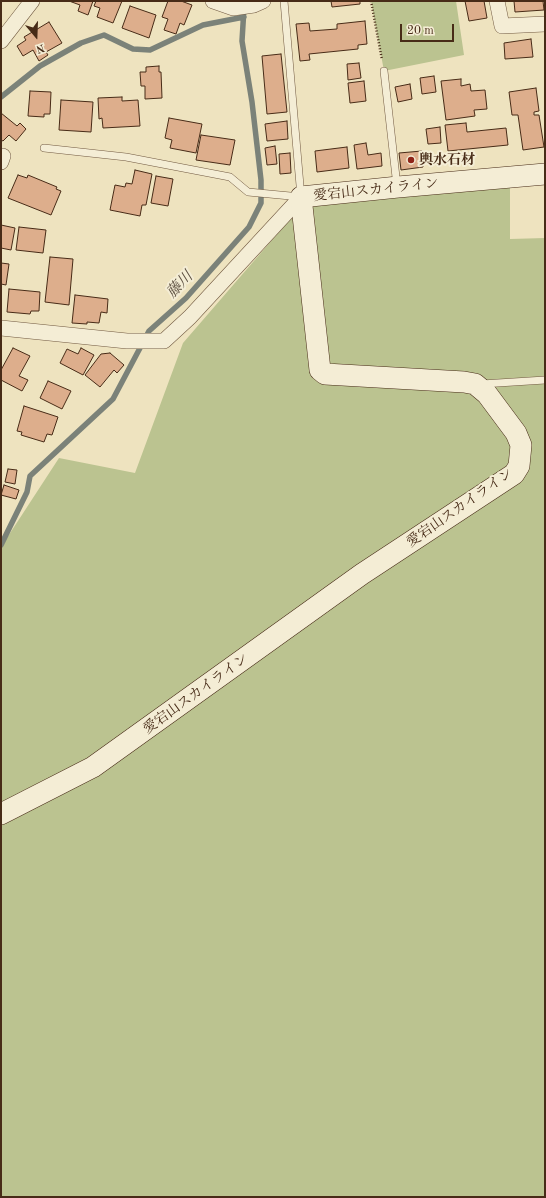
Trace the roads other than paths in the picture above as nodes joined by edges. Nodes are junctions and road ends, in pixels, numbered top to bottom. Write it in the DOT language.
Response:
graph roads {
  1 [pos="32,1"];
  2 [pos="213,1"];
  3 [pos="284,1"];
  4 [pos="497,1"];
  5 [pos="259,3"];
  6 [pos="545,24"];
  7 [pos="1,41"];
  8 [pos="384,71"];
  9 [pos="44,148"];
  10 [pos="545,174"];
  11 [pos="398,187"];
  12 [pos="301,197"];
  13 [pos="1,328"];
  14 [pos="545,380"];
  15 [pos="475,384"];
  16 [pos="1,814"];
  1 -- 7 [label="street"];
  2 -- 5 [label="street"];
  3 -- 12 [label="lane"];
  4 -- 6 [label="street"];
  8 -- 11 [label="lane"];
  9 -- 12 [label="lane"];
  10 -- 11 [label="main road, 愛宕山スカイライン"];
  11 -- 12 [label="main road, 愛宕山スカイライン"];
  12 -- 13 [label="street"];
  12 -- 15 [label="main road, 愛宕山スカイライン"];
  14 -- 15 [label="lane"];
  15 -- 16 [label="main road, 愛宕山スカイライン"];
}
